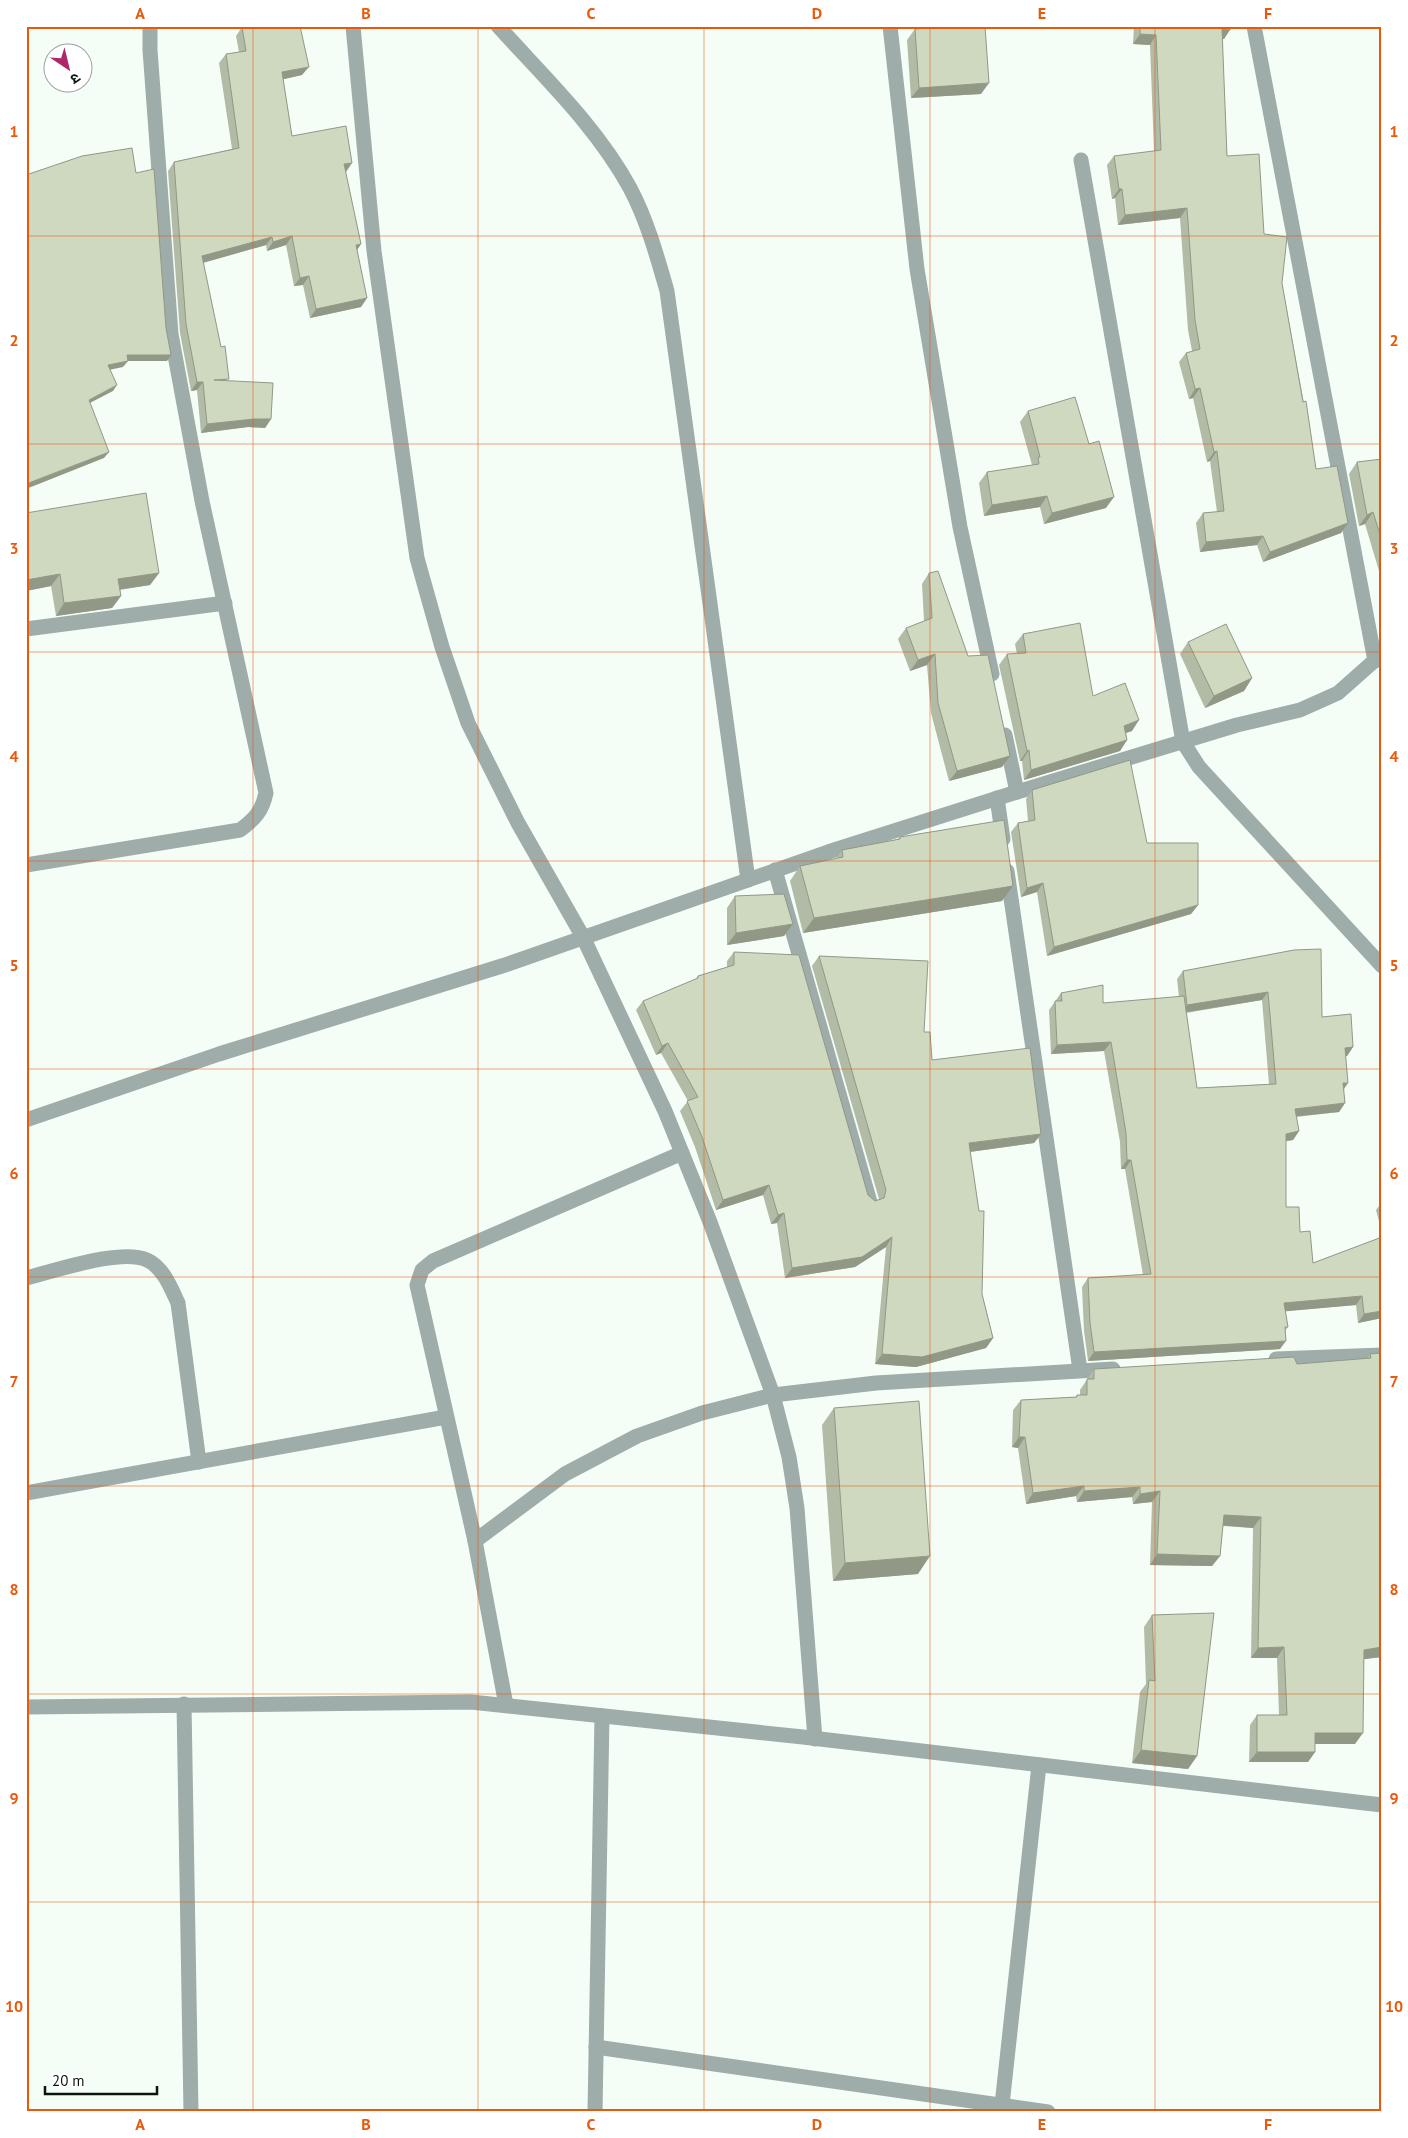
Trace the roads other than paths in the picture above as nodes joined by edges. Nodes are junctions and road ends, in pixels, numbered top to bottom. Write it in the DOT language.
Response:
graph roads {
  1 [pos="150,26"];
  2 [pos="353,26"];
  3 [pos="498,26"];
  4 [pos="890,26"];
  5 [pos="1254,26"];
  6 [pos="1081,160"];
  7 [pos="225,603"];
  8 [pos="26,629"];
  9 [pos="1378,657"];
  10 [pos="995,688"];
  11 [pos="1001,716"];
  12 [pos="1183,742"];
  13 [pos="1017,792"];
  14 [pos="997,798"];
  15 [pos="26,865"];
  16 [pos="775,870"];
  17 [pos="748,880"];
  18 [pos="583,937"];
  19 [pos="1382,966"];
  20 [pos="26,1120"];
  21 [pos="682,1153"];
  22 [pos="870,1202"];
  23 [pos="26,1278"];
  24 [pos="1382,1354"];
  25 [pos="1266,1360"];
  26 [pos="1128,1368"];
  27 [pos="1080,1370"];
  28 [pos="773,1395"];
  29 [pos="446,1417"];
  30 [pos="199,1462"];
  31 [pos="26,1494"];
  32 [pos="475,1541"];
  33 [pos="184,1704"];
  34 [pos="506,1706"];
  35 [pos="26,1707"];
  36 [pos="602,1716"];
  37 [pos="815,1739"];
  38 [pos="1040,1765"];
  39 [pos="1382,1805"];
  40 [pos="596,2047"];
  41 [pos="1002,2105"];
  42 [pos="191,2112"];
  43 [pos="595,2112"];
  44 [pos="1048,2112"];
  1 -- 7 [label="street"];
  2 -- 18 [label="street"];
  3 -- 17 [label="street"];
  4 -- 10 [label="street"];
  5 -- 9 [label="street"];
  6 -- 12 [label="street"];
  7 -- 8 [label="street"];
  7 -- 15 [label="street"];
  9 -- 12 [label="street"];
  11 -- 13 [label="street"];
  12 -- 13 [label="street"];
  12 -- 19 [label="street"];
  13 -- 14 [label="street"];
  14 -- 16 [label="street"];
  14 -- 27 [label="street"];
  16 -- 17 [label="street"];
  16 -- 22 [label="street"];
  17 -- 18 [label="street"];
  18 -- 20 [label="street"];
  18 -- 21 [label="street"];
  21 -- 28 [label="street"];
  21 -- 29 [label="street"];
  23 -- 30 [label="street"];
  24 -- 25 [label="street"];
  26 -- 27 [label="street"];
  27 -- 28 [label="street"];
  28 -- 32 [label="street"];
  28 -- 37 [label="street"];
  29 -- 30 [label="street"];
  29 -- 32 [label="street"];
  30 -- 31 [label="street"];
  32 -- 34 [label="street"];
  33 -- 34 [label="street"];
  33 -- 35 [label="street"];
  33 -- 42 [label="street"];
  34 -- 36 [label="street"];
  36 -- 37 [label="street"];
  36 -- 40 [label="street"];
  37 -- 38 [label="street"];
  38 -- 39 [label="street"];
  38 -- 41 [label="street"];
  40 -- 41 [label="street"];
  40 -- 43 [label="street"];
  41 -- 44 [label="street"];
}
